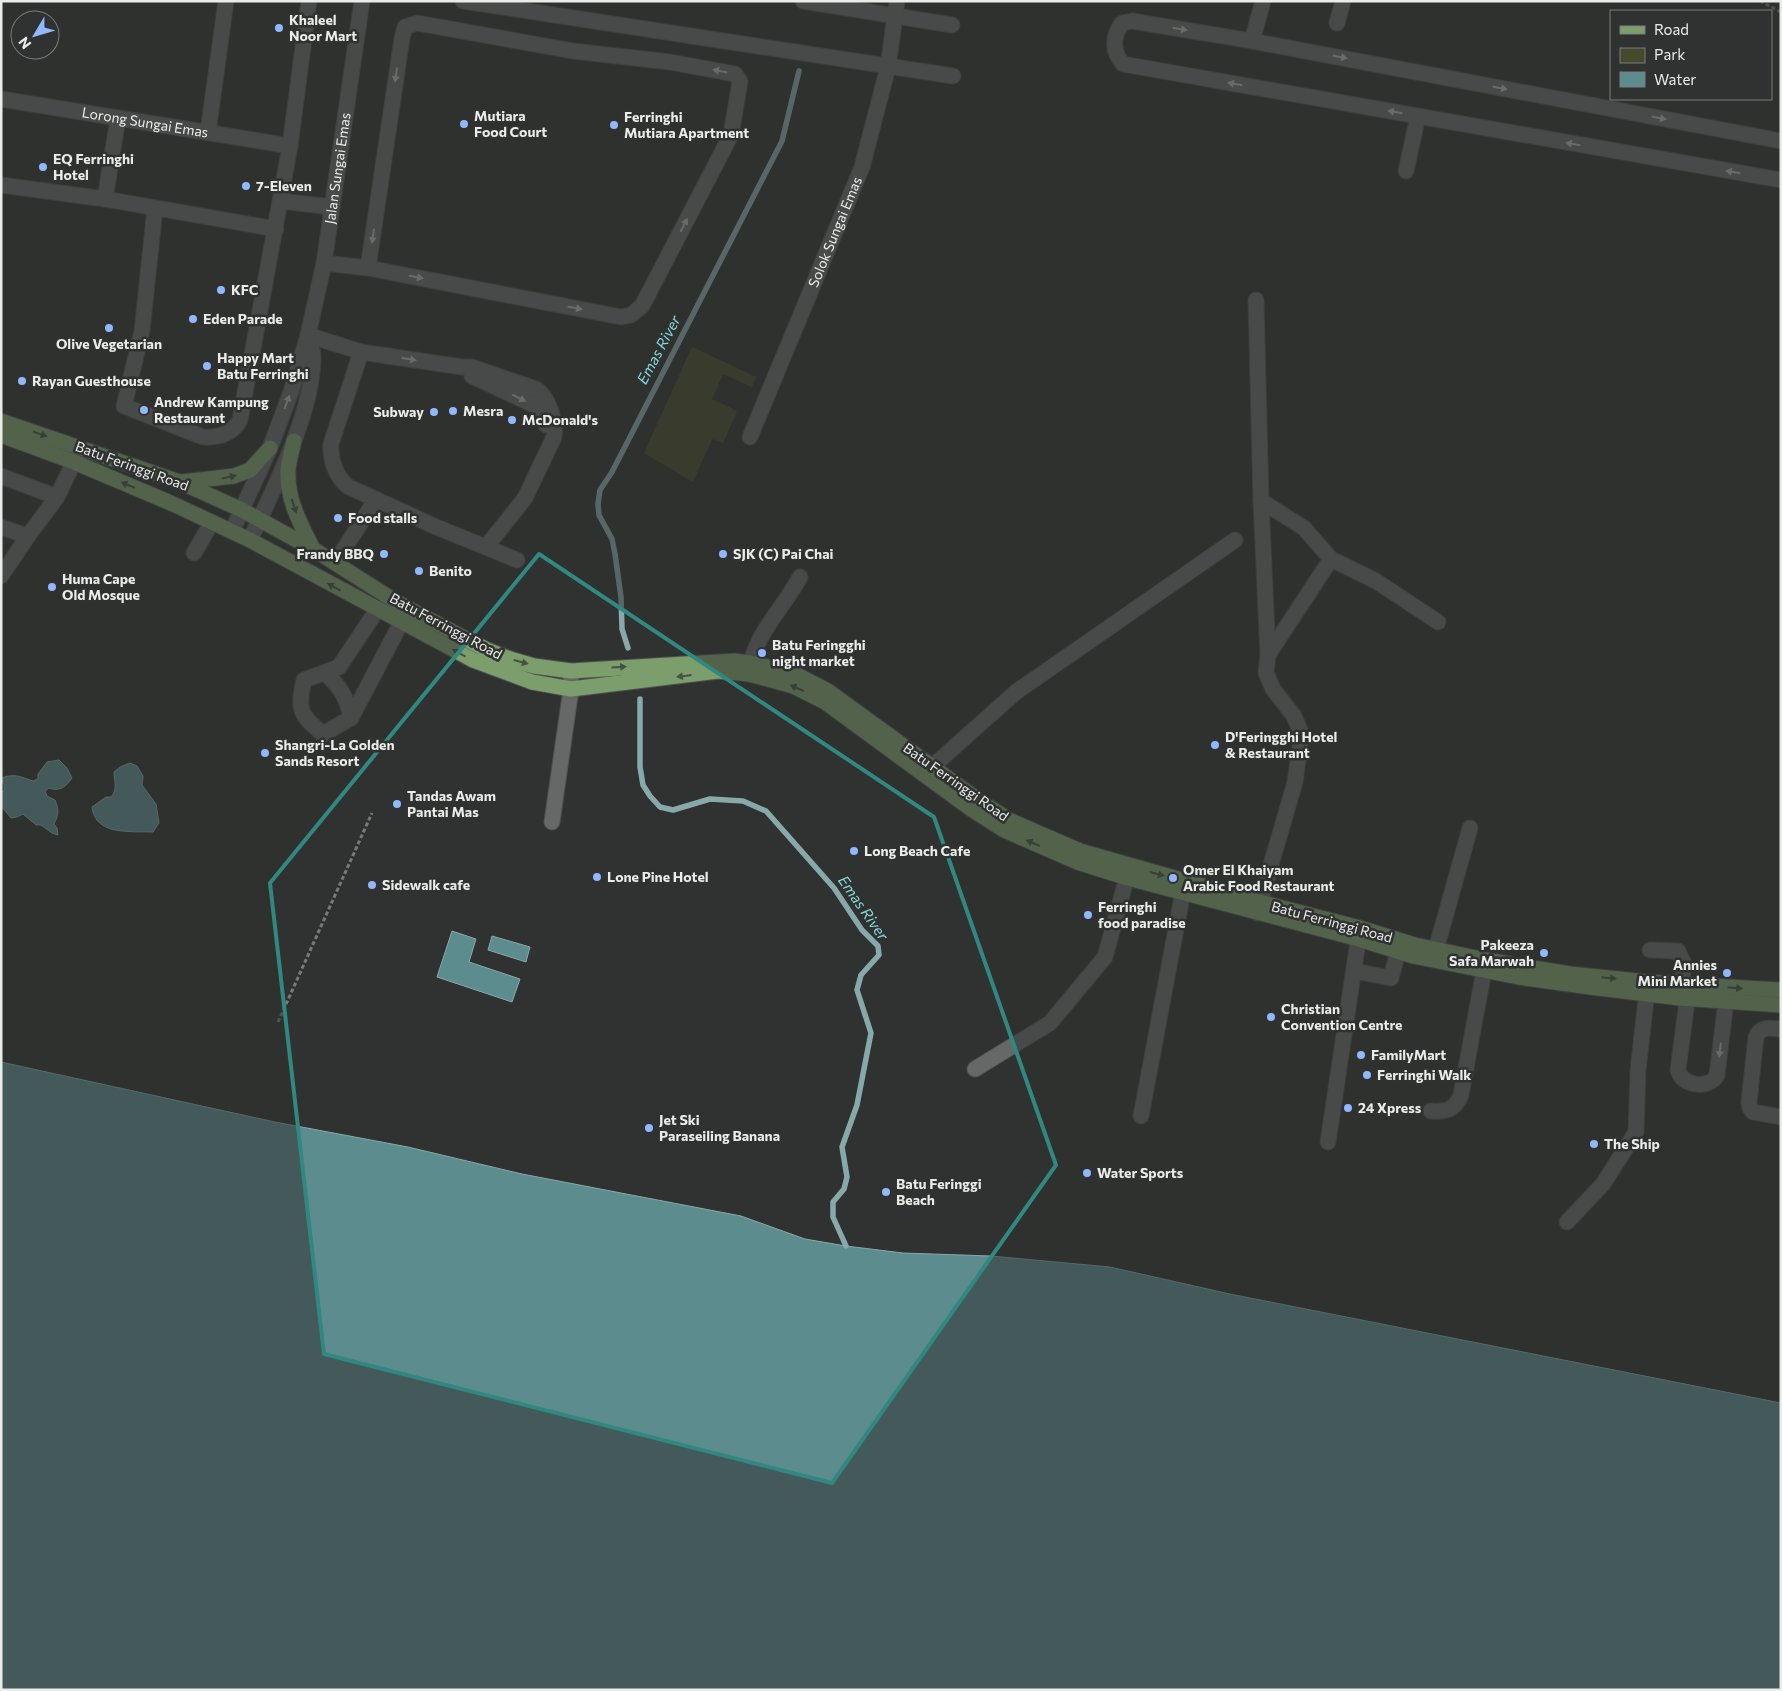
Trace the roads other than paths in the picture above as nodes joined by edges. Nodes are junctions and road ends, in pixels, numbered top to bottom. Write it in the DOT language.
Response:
graph roads {
  1 [pos="226,1"];
  2 [pos="309,1"];
  3 [pos="362,1"];
  4 [pos="463,1"];
  5 [pos="803,1"];
  6 [pos="898,1"];
  7 [pos="1263,1"];
  8 [pos="1343,1"];
  9 [pos="895,16"];
  10 [pos="1338,23"];
  11 [pos="952,25"];
  12 [pos="1252,41"];
  13 [pos="888,67"];
  14 [pos="953,76"];
  15 [pos="1,99"];
  16 [pos="1418,116"];
  17 [pos="118,118"];
  18 [pos="208,132"];
  19 [pos="1781,141"];
  20 [pos="290,146"];
  21 [pos="1406,171"];
  22 [pos="1781,180"];
  23 [pos="1,185"];
  24 [pos="106,199"];
  25 [pos="281,201"];
  26 [pos="332,207"];
  27 [pos="155,208"];
  28 [pos="276,230"];
  29 [pos="324,262"];
  30 [pos="368,268"];
  31 [pos="1256,300"];
  32 [pos="308,335"];
  33 [pos="361,352"];
  34 [pos="1,421"];
  35 [pos="1,435"];
  36 [pos="750,437"];
  37 [pos="294,441"];
  38 [pos="270,448"];
  39 [pos="74,462"];
  40 [pos="1,476"];
  41 [pos="180,482"];
  42 [pos="57,497"];
  43 [pos="376,499"];
  44 [pos="1261,501"];
  45 [pos="242,510"];
  46 [pos="260,518"];
  47 [pos="212,522"];
  48 [pos="1,527"];
  49 [pos="232,532"];
  50 [pos="28,536"];
  51 [pos="250,540"];
  52 [pos="1235,540"];
  53 [pos="486,547"];
  54 [pos="313,549"];
  55 [pos="194,553"];
  56 [pos="1331,559"];
  57 [pos="517,560"];
  58 [pos="334,563"];
  59 [pos="1,576"];
  60 [pos="800,576"];
  61 [pos="398,603"];
  62 [pos="377,610"];
  63 [pos="402,621"];
  64 [pos="1438,622"];
  65 [pos="1268,655"];
  66 [pos="750,668"];
  67 [pos="571,671"];
  68 [pos="325,673"];
  69 [pos="571,689"];
  70 [pos="351,718"];
  71 [pos="928,770"];
  72 [pos="552,822"];
  73 [pos="1470,828"];
  74 [pos="1129,872"];
  75 [pos="1184,887"];
  76 [pos="1258,908"];
  77 [pos="1360,934"];
  78 [pos="1650,950"];
  79 [pos="1398,951"];
  80 [pos="1434,955"];
  81 [pos="1485,965"];
  82 [pos="1354,971"];
  83 [pos="1647,988"];
  84 [pos="1781,990"];
  85 [pos="1684,991"];
  86 [pos="1726,1001"];
  87 [pos="1781,1005"];
  88 [pos="1781,1029"];
  89 [pos="975,1069"];
  90 [pos="1431,1111"];
  91 [pos="1141,1116"];
  92 [pos="1781,1117"];
  93 [pos="1328,1142"];
  94 [pos="1567,1222"];
  1 -- 18 [label="street"];
  2 -- 20 [label="street"];
  3 -- 26 [label="street, Jalan Sungai Emas"];
  4 -- 13 [label="street"];
  5 -- 9 [label="street"];
  6 -- 9 [label="street, Solok Sungai Emas"];
  7 -- 12 [label="street"];
  8 -- 10 [label="street"];
  9 -- 11 [label="street"];
  9 -- 13 [label="street, Solok Sungai Emas"];
  16 -- 12 [label="street, one-way"];
  12 -- 19 [label="street, one-way"];
  13 -- 14 [label="street"];
  13 -- 36 [label="street, Solok Sungai Emas"];
  15 -- 17 [label="street, Lorong Sungai Emas"];
  16 -- 21 [label="street"];
  22 -- 16 [label="street, one-way"];
  17 -- 18 [label="street, Lorong Sungai Emas"];
  17 -- 24 [label="street"];
  18 -- 20 [label="street, Lorong Sungai Emas"];
  20 -- 25 [label="street"];
  23 -- 24 [label="street"];
  24 -- 27 [label="street"];
  25 -- 26 [label="street"];
  25 -- 28 [label="street"];
  26 -- 29 [label="street, Jalan Sungai Emas"];
  27 -- 28 [label="street"];
  27 -- 28 [label="street"];
  29 -- 30 [label="street"];
  29 -- 32 [label="street, Jalan Sungai Emas"];
  30 -- 30 [label="street, one-way"];
  31 -- 44 [label="street"];
  32 -- 33 [label="street"];
  32 -- 37 [label="street, Jalan Sungai Emas"];
  38 -- 32 [label="street, Jalan Sungai Emas, one-way"];
  33 -- 43 [label="street"];
  33 -- 53 [label="street, one-way"];
  34 -- 41 [label="main road, Batu Feringgi Road, one-way"];
  35 -- 39 [label="main road, Batu Feringgi Road"];
  37 -- 46 [label="street, Jalan Sungai Emas"];
  37 -- 54 [label="main road, one-way"];
  41 -- 38 [label="main road, one-way"];
  38 -- 45 [label="street, Jalan Sungai Emas"];
  39 -- 42 [label="street"];
  47 -- 39 [label="main road, Batu Feringgi Road, one-way"];
  40 -- 42 [label="street"];
  41 -- 45 [label="main road, Batu Feringgi Road"];
  42 -- 50 [label="street"];
  43 -- 53 [label="street"];
  43 -- 58 [label="street"];
  44 -- 56 [label="street"];
  44 -- 65 [label="street"];
  45 -- 46 [label="main road, Batu Feringgi Road"];
  45 -- 49 [label="street, Jalan Sungai Emas"];
  46 -- 51 [label="street, Jalan Sungai Emas"];
  46 -- 54 [label="main road, Batu Ferringgi Road"];
  47 -- 49 [label="main road, Batu Feringgi Road"];
  47 -- 55 [label="street"];
  48 -- 50 [label="street"];
  49 -- 51 [label="main road, Batu Feringgi Road"];
  50 -- 59 [label="street"];
  62 -- 51 [label="main road, Batu Ferringgi Road, one-way"];
  52 -- 71 [label="street"];
  53 -- 57 [label="street"];
  54 -- 58 [label="main road, Batu Ferringgi Road"];
  56 -- 64 [label="street"];
  56 -- 65 [label="street"];
  58 -- 61 [label="main road, Batu Ferringgi Road"];
  60 -- 66 [label="street"];
  61 -- 62 [label="street"];
  61 -- 63 [label="street"];
  61 -- 67 [label="main road, Batu Ferringgi Road, one-way"];
  62 -- 63 [label="main road, Batu Ferringgi Road"];
  62 -- 68 [label="street"];
  69 -- 63 [label="main road, Batu Ferringgi Road, one-way"];
  63 -- 70 [label="street"];
  65 -- 76 [label="street"];
  67 -- 66 [label="main road, Batu Ferringgi Road, one-way"];
  66 -- 69 [label="main road, Batu Ferringgi Road, one-way"];
  66 -- 71 [label="main road, Batu Ferringgi Road"];
  67 -- 69 [label="street"];
  68 -- 70 [label="street"];
  68 -- 70 [label="street"];
  69 -- 72 [label="street"];
  71 -- 74 [label="main road, Batu Ferringgi Road"];
  73 -- 80 [label="street"];
  74 -- 75 [label="main road, Batu Ferringgi Road"];
  74 -- 89 [label="street"];
  75 -- 76 [label="main road, Batu Ferringgi Road"];
  75 -- 91 [label="street"];
  76 -- 77 [label="main road, Batu Ferringgi Road"];
  77 -- 79 [label="main road, Batu Ferringgi Road"];
  77 -- 80 [label="main road, Batu Ferringgi Road"];
  77 -- 82 [label="street"];
  78 -- 85 [label="street"];
  79 -- 80 [label="main road, Batu Ferringgi Road"];
  79 -- 82 [label="street"];
  80 -- 81 [label="main road, Batu Ferringgi Road"];
  81 -- 83 [label="main road, Batu Ferringgi Road"];
  81 -- 90 [label="street"];
  82 -- 93 [label="street"];
  83 -- 85 [label="main road, Batu Ferringgi Road"];
  83 -- 94 [label="street"];
  85 -- 84 [label="main road, Batu Ferringgi Road, one-way"];
  85 -- 86 [label="main road, Batu Ferringgi Road"];
  86 -- 85 [label="street, one-way"];
  86 -- 87 [label="main road, Batu Ferringgi Road"];
  88 -- 92 [label="street"];
}
